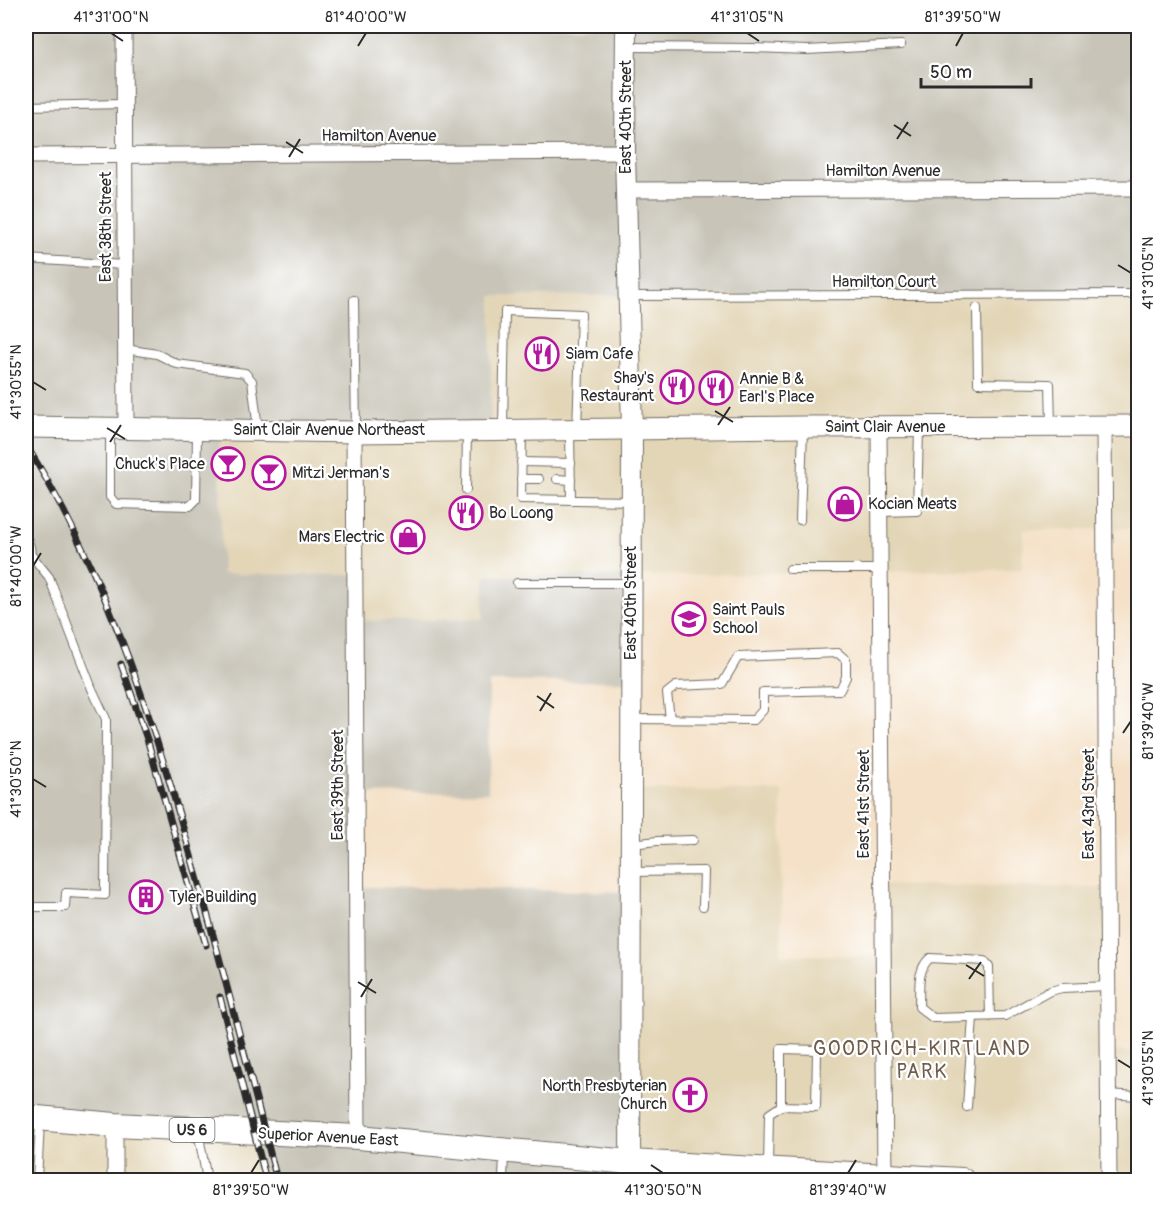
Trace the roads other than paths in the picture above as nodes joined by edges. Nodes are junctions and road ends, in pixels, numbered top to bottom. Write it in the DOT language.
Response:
graph roads {
  1 [pos="124,26"];
  2 [pos="626,26"];
  3 [pos="901,45"];
  4 [pos="626,46"];
  5 [pos="124,104"];
  6 [pos="26,106"];
  7 [pos="625,152"];
  8 [pos="124,155"];
  9 [pos="26,156"];
  10 [pos="1138,188"];
  11 [pos="627,190"];
  12 [pos="26,259"];
  13 [pos="124,265"];
  14 [pos="1138,294"];
  15 [pos="629,296"];
  16 [pos="354,300"];
  17 [pos="977,308"];
  18 [pos="125,349"];
  19 [pos="1104,426"];
  20 [pos="1138,426"];
  21 [pos="26,427"];
  22 [pos="803,427"];
  23 [pos="1051,427"];
  24 [pos="118,428"];
  25 [pos="879,428"];
  26 [pos="919,428"];
  27 [pos="197,429"];
  28 [pos="632,429"];
  29 [pos="258,430"];
  30 [pos="512,430"];
  31 [pos="573,430"];
  32 [pos="466,431"];
  33 [pos="355,432"];
  34 [pos="521,462"];
  35 [pos="571,463"];
  36 [pos="521,479"];
  37 [pos="539,479"];
  38 [pos="557,479"];
  39 [pos="571,480"];
  40 [pos="466,490"];
  41 [pos="572,500"];
  42 [pos="632,501"];
  43 [pos="880,512"];
  44 [pos="800,520"];
  45 [pos="26,537"];
  46 [pos="32,556"];
  47 [pos="26,566"];
  48 [pos="790,569"];
  49 [pos="880,569"];
  50 [pos="517,583"];
  51 [pos="631,583"];
  52 [pos="26,701"];
  53 [pos="631,718"];
  54 [pos="670,719"];
  55 [pos="693,840"];
  56 [pos="631,844"];
  57 [pos="631,872"];
  58 [pos="26,892"];
  59 [pos="703,906"];
  60 [pos="26,907"];
  61 [pos="1108,986"];
  62 [pos="973,1017"];
  63 [pos="990,1017"];
  64 [pos="1108,1094"];
  65 [pos="1138,1096"];
  66 [pos="781,1106"];
  67 [pos="968,1107"];
  68 [pos="33,1118"];
  69 [pos="115,1125"];
  70 [pos="197,1130"];
  71 [pos="358,1137"];
  72 [pos="504,1150"];
  73 [pos="768,1170"];
  74 [pos="630,1171"];
  75 [pos="885,1178"];
  76 [pos="37,1180"];
  77 [pos="115,1180"];
  78 [pos="207,1180"];
  79 [pos="503,1180"];
  80 [pos="962,1180"];
  81 [pos="1109,1180"];
  1 -- 5 [label="street, East 38th Street"];
  2 -- 4 [label="street, East 40th Street"];
  3 -- 4 [label="lane"];
  4 -- 7 [label="street, East 40th Street"];
  5 -- 6 [label="lane"];
  5 -- 8 [label="street, East 38th Street"];
  7 -- 8 [label="street, Hamilton Avenue"];
  7 -- 11 [label="street, East 40th Street"];
  8 -- 9 [label="street, Hamilton Avenue"];
  8 -- 13 [label="street, East 38th Street"];
  10 -- 11 [label="street, Hamilton Avenue"];
  11 -- 15 [label="street, East 40th Street"];
  12 -- 13 [label="lane"];
  13 -- 18 [label="street, East 38th Street"];
  14 -- 15 [label="lane, Hamilton Court"];
  15 -- 28 [label="street, East 40th Street"];
  16 -- 33 [label="lane"];
  17 -- 23 [label="lane"];
  18 -- 24 [label="street, East 38th Street"];
  18 -- 29 [label="lane"];
  19 -- 20 [label="main road, Saint Clair Avenue"];
  19 -- 23 [label="main road, Saint Clair Avenue"];
  19 -- 61 [label="street, East 43rd Street"];
  21 -- 24 [label="main road, Saint Clair Avenue Northeast"];
  22 -- 25 [label="main road, Saint Clair Avenue"];
  22 -- 28 [label="main road, Saint Clair Avenue"];
  22 -- 44 [label="lane"];
  23 -- 26 [label="main road, Saint Clair Avenue"];
  24 -- 27 [label="main road, Saint Clair Avenue Northeast"];
  24 -- 27 [label="lane"];
  25 -- 26 [label="main road, Saint Clair Avenue"];
  25 -- 43 [label="street, East 41st Street"];
  26 -- 43 [label="lane"];
  27 -- 29 [label="main road, Saint Clair Avenue Northeast"];
  28 -- 31 [label="main road, Saint Clair Avenue Northeast"];
  28 -- 42 [label="street, East 40th Street"];
  29 -- 33 [label="main road, Saint Clair Avenue Northeast"];
  30 -- 31 [label="main road, Saint Clair Avenue Northeast"];
  30 -- 31 [label="lane"];
  30 -- 32 [label="main road, Saint Clair Avenue Northeast"];
  30 -- 34 [label="lane"];
  31 -- 35 [label="lane"];
  32 -- 33 [label="main road, Saint Clair Avenue Northeast"];
  32 -- 40 [label="lane"];
  33 -- 71 [label="street, East 39th Street"];
  34 -- 35 [label="lane"];
  34 -- 36 [label="lane"];
  35 -- 39 [label="lane"];
  36 -- 37 [label="lane"];
  36 -- 41 [label="lane"];
  38 -- 39 [label="lane"];
  39 -- 41 [label="lane"];
  41 -- 42 [label="lane"];
  42 -- 51 [label="street, East 40th Street"];
  43 -- 49 [label="street, East 41st Street"];
  45 -- 46 [label="lane"];
  46 -- 47 [label="lane"];
  46 -- 60 [label="lane"];
  48 -- 49 [label="lane"];
  49 -- 75 [label="street, East 41st Street"];
  50 -- 51 [label="lane"];
  51 -- 53 [label="street, East 40th Street"];
  52 -- 58 [label="lane"];
  53 -- 54 [label="lane"];
  53 -- 56 [label="street, East 40th Street"];
  54 -- 54 [label="lane"];
  55 -- 56 [label="lane"];
  56 -- 57 [label="street, East 40th Street"];
  57 -- 59 [label="lane"];
  57 -- 74 [label="street, East 40th Street"];
  61 -- 63 [label="lane"];
  61 -- 64 [label="street, East 43rd Street"];
  62 -- 63 [label="lane"];
  62 -- 63 [label="lane"];
  62 -- 67 [label="lane"];
  64 -- 65 [label="lane"];
  64 -- 81 [label="street, East 43rd Street"];
  66 -- 66 [label="lane"];
  66 -- 73 [label="lane"];
  68 -- 69 [label="main road, Superior Avenue East / US 6"];
  68 -- 76 [label="lane"];
  69 -- 70 [label="main road, Superior Avenue East / US 6"];
  69 -- 77 [label="street"];
  70 -- 71 [label="main road, Superior Avenue East / US 6"];
  70 -- 78 [label="lane"];
  71 -- 72 [label="main road, Superior Avenue East / US 6"];
  72 -- 74 [label="main road, Superior Avenue East / US 6"];
  72 -- 79 [label="lane"];
  73 -- 74 [label="main road, US 6"];
  73 -- 75 [label="main road, US 6"];
  75 -- 80 [label="main road, US 6"];
}
